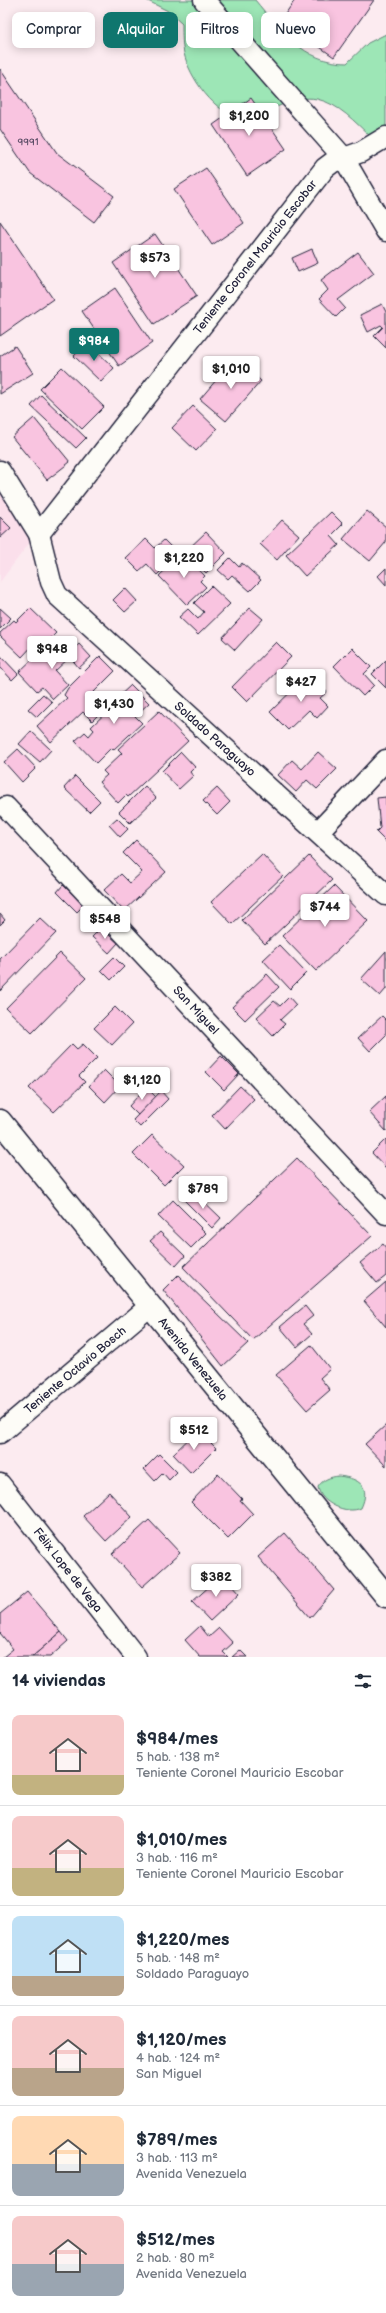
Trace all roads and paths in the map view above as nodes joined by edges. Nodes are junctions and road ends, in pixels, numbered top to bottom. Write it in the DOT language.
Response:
graph roads {
  1 [pos="204,0"];
  2 [pos="386,137"];
  3 [pos="343,157"];
  4 [pos="386,231"];
  5 [pos="0,471"];
  6 [pos="39,534"];
  7 [pos="386,760"];
  8 [pos="6,806"];
  9 [pos="318,832"];
  10 [pos="386,896"];
  11 [pos="0,1121"];
  12 [pos="386,1214"];
  13 [pos="150,1306"];
  14 [pos="0,1433"];
  15 [pos="0,1484"];
  16 [pos="386,1596"];
  17 [pos="136,1657"];
  1 -- 3 [label="street"];
  2 -- 3 [label="street, Teniente Coronel Mauricio Escobar"];
  3 -- 4 [label="street"];
  3 -- 6 [label="street, Teniente Coronel Mauricio Escobar"];
  5 -- 6 [label="street, Soldado Paraguayo"];
  6 -- 9 [label="street, Soldado Paraguayo"];
  7 -- 9 [label="street"];
  8 -- 12 [label="street, San Miguel"];
  9 -- 10 [label="street, Soldado Paraguayo"];
  11 -- 13 [label="main road, Avenida Venezuela"];
  13 -- 14 [label="street, Teniente Octavio Bosch"];
  13 -- 16 [label="main road, Avenida Venezuela"];
  15 -- 17 [label="street, Félix Lope de Vega"];
}
